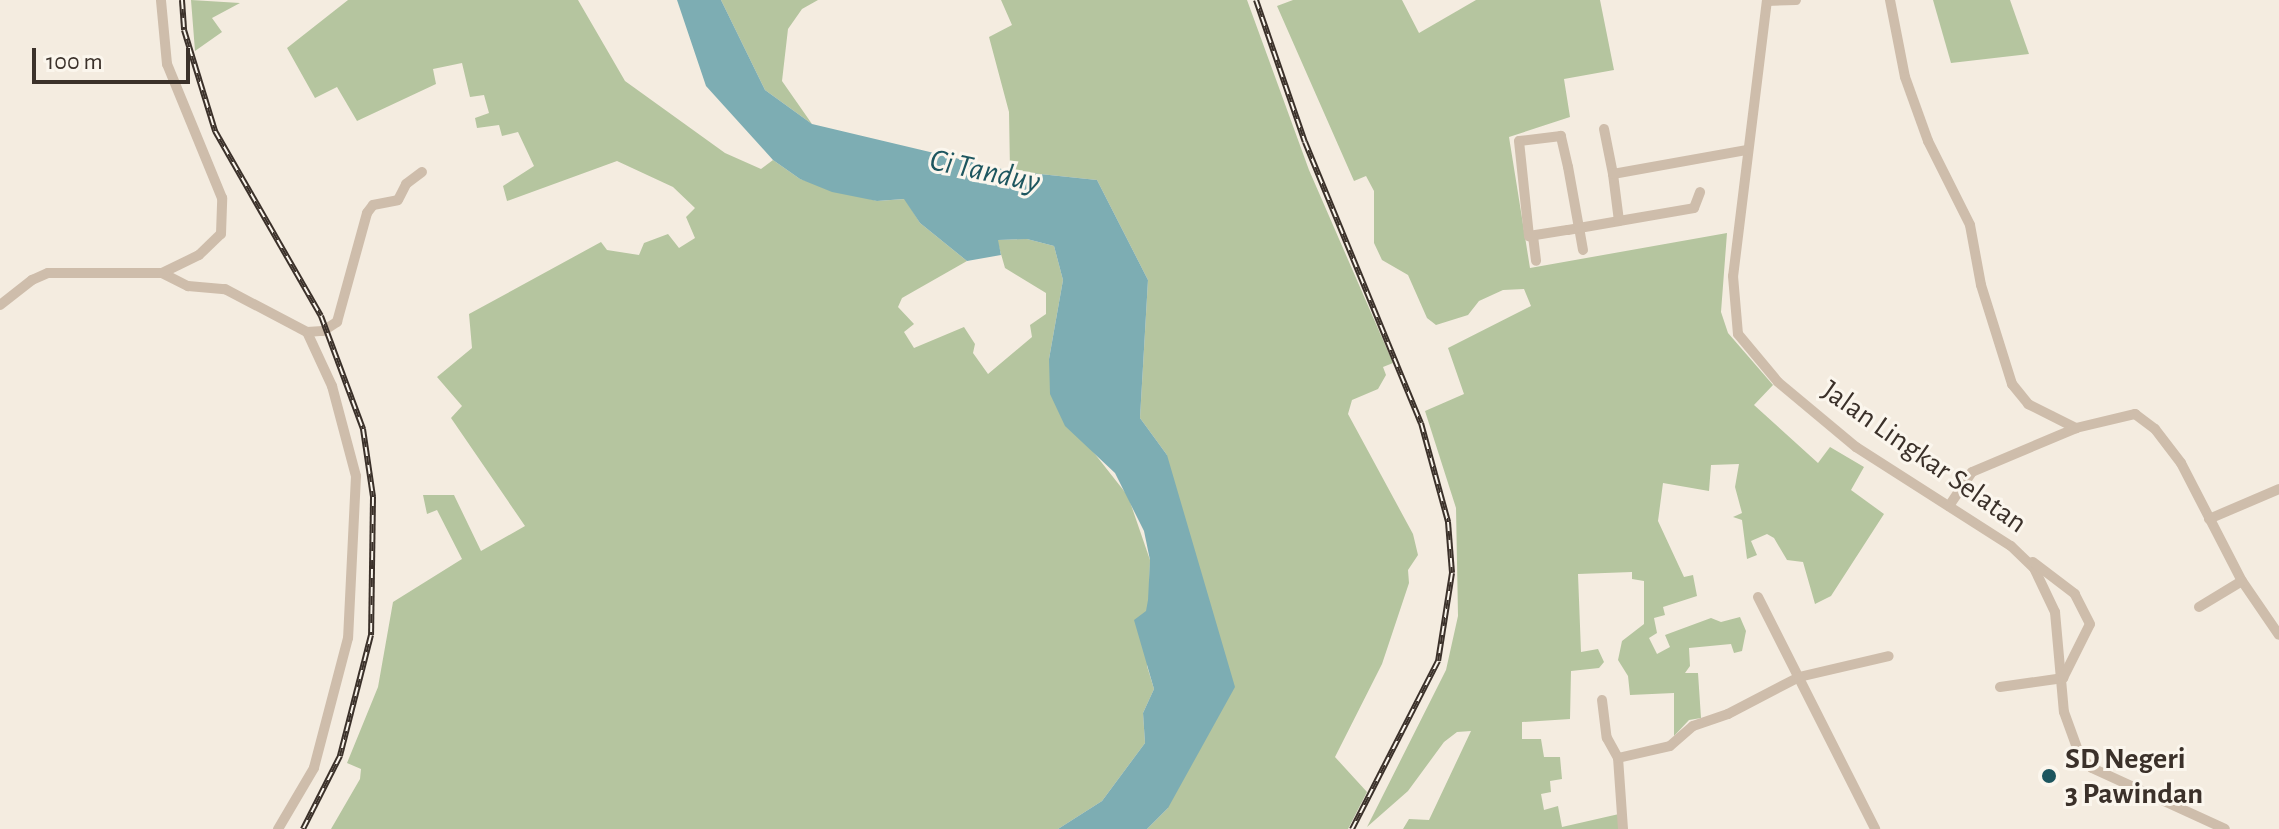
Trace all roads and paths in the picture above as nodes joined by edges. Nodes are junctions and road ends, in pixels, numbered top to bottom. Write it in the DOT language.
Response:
graph roads {
  1 [pos="161,0"];
  2 [pos="1796,0"];
  3 [pos="1890,0"];
  4 [pos="1767,1"];
  5 [pos="1604,129"];
  6 [pos="1746,150"];
  7 [pos="422,172"];
  8 [pos="1613,174"];
  9 [pos="1700,192"];
  10 [pos="1619,221"];
  11 [pos="1579,228"];
  12 [pos="1533,236"];
  13 [pos="1583,250"];
  14 [pos="1536,261"];
  15 [pos="162,273"];
  16 [pos="0,305"];
  17 [pos="307,332"];
  18 [pos="2076,428"];
  19 [pos="2279,489"];
  20 [pos="1949,506"];
  21 [pos="2209,519"];
  22 [pos="2023,555"];
  23 [pos="2242,581"];
  24 [pos="1758,597"];
  25 [pos="2199,607"];
  26 [pos="2279,635"];
  27 [pos="1889,656"];
  28 [pos="1799,677"];
  29 [pos="2063,678"];
  30 [pos="2000,687"];
  31 [pos="1602,700"];
  32 [pos="1618,758"];
  33 [pos="278,829"];
  34 [pos="1623,829"];
  35 [pos="1875,829"];
  36 [pos="2225,829"];
  1 -- 15 [label="street"];
  2 -- 4 [label="street"];
  3 -- 18 [label="street"];
  4 -- 6 [label="street, Jalan Lingkar Selatan"];
  5 -- 8 [label="street"];
  6 -- 8 [label="street"];
  6 -- 20 [label="street, Jalan Lingkar Selatan"];
  7 -- 17 [label="street"];
  8 -- 10 [label="street"];
  9 -- 10 [label="street"];
  10 -- 11 [label="street"];
  11 -- 12 [label="street"];
  11 -- 12 [label="street"];
  11 -- 13 [label="street"];
  12 -- 14 [label="street"];
  15 -- 16 [label="street"];
  15 -- 17 [label="street"];
  17 -- 33 [label="street"];
  18 -- 20 [label="street"];
  18 -- 21 [label="street"];
  19 -- 21 [label="street"];
  20 -- 22 [label="street, Jalan Lingkar Selatan"];
  21 -- 23 [label="street"];
  22 -- 29 [label="street, Jalan Lingkar Selatan"];
  22 -- 29 [label="street"];
  23 -- 25 [label="street"];
  23 -- 26 [label="street"];
  24 -- 28 [label="street"];
  27 -- 28 [label="street"];
  28 -- 32 [label="street"];
  28 -- 35 [label="street"];
  29 -- 30 [label="street"];
  29 -- 36 [label="street, Jalan Lingkar Selatan"];
  31 -- 32 [label="street"];
  32 -- 34 [label="street"];
}
